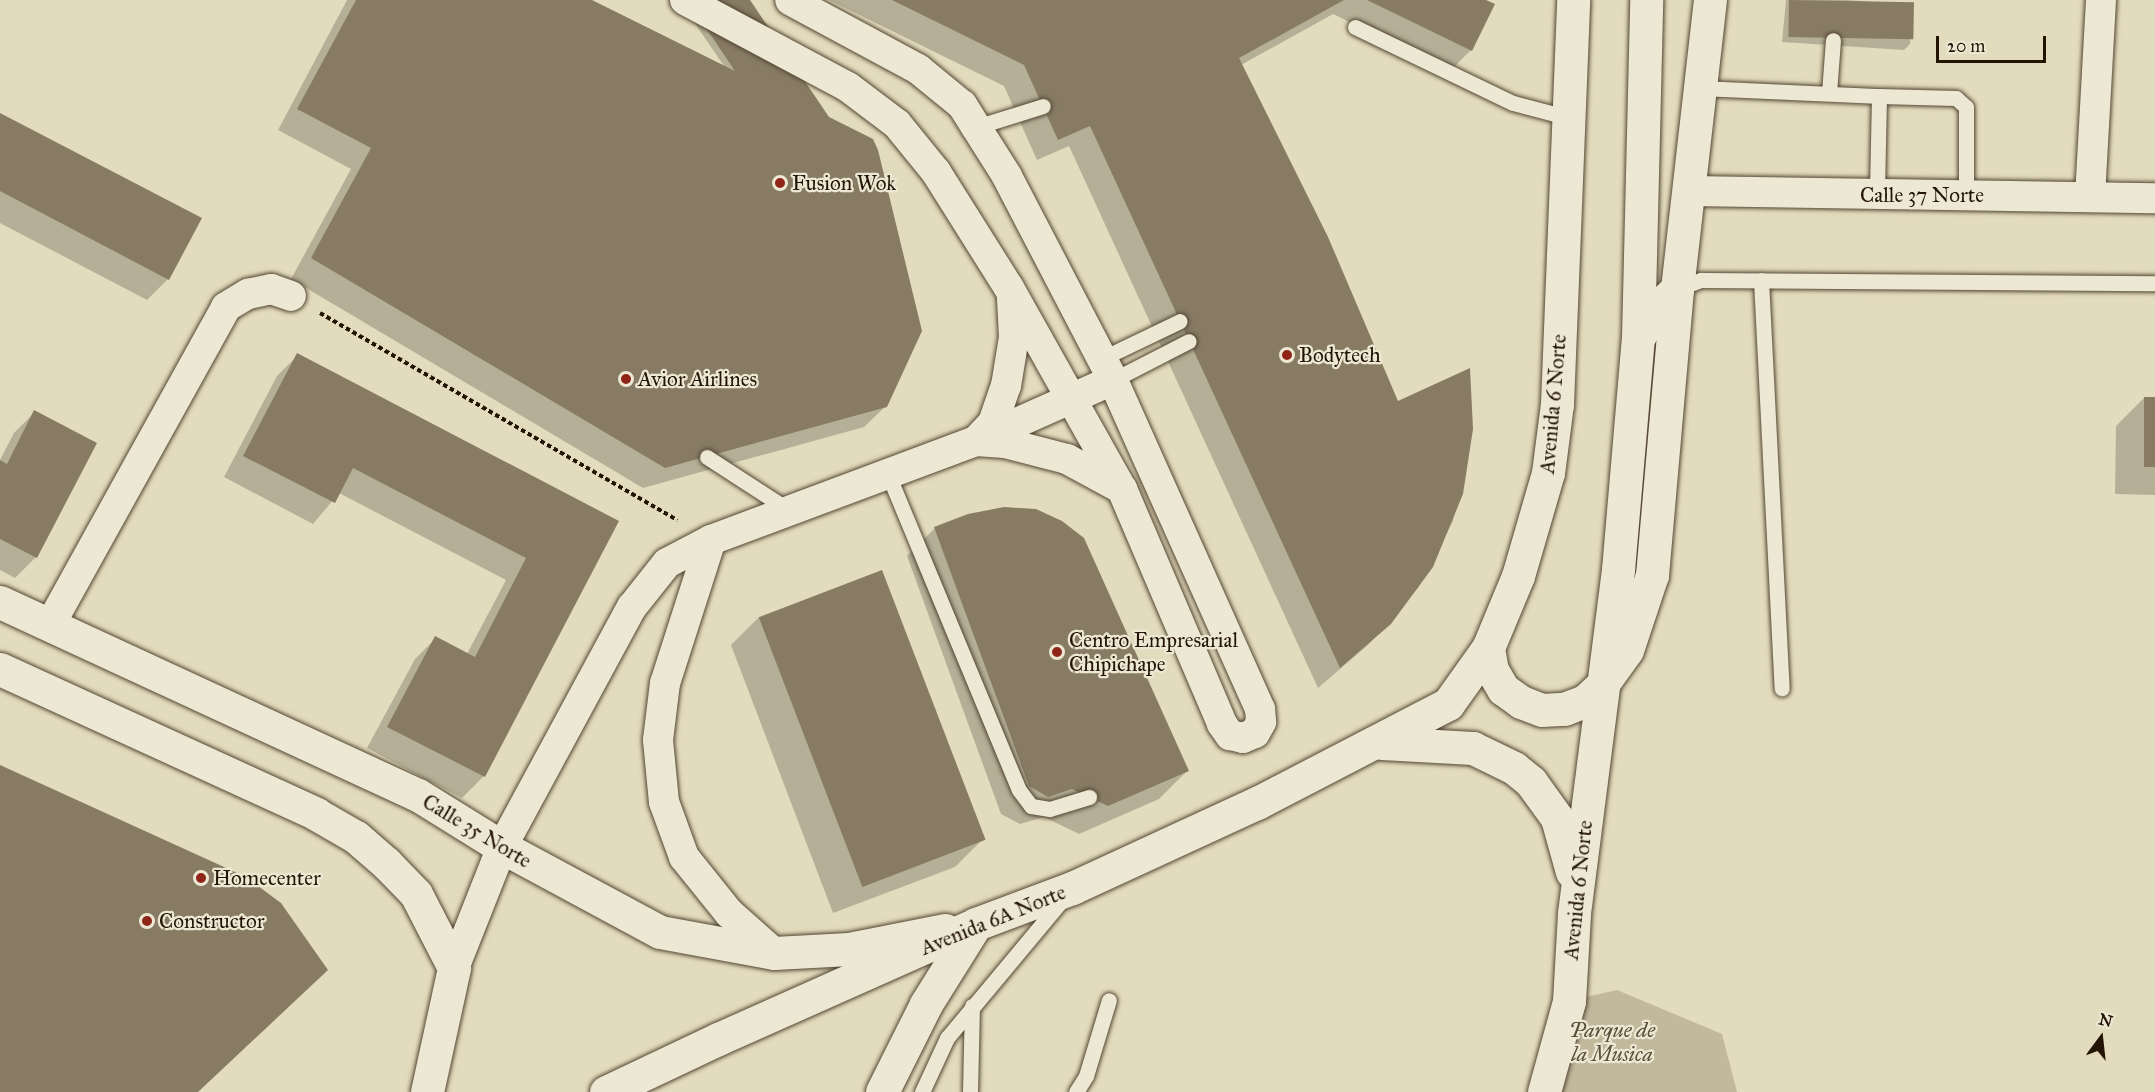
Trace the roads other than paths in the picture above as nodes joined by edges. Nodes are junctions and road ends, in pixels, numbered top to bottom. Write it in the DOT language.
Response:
graph roads {
  1 [pos="685,0"];
  2 [pos="790,0"];
  3 [pos="1573,0"];
  4 [pos="1646,0"];
  5 [pos="1710,0"];
  6 [pos="2101,0"];
  7 [pos="1355,27"];
  8 [pos="1833,40"];
  9 [pos="1702,88"];
  10 [pos="1829,93"];
  11 [pos="1879,96"];
  12 [pos="1043,106"];
  13 [pos="1566,117"];
  14 [pos="976,127"];
  15 [pos="1689,190"];
  16 [pos="1877,195"];
  17 [pos="1966,195"];
  18 [pos="2090,197"];
  19 [pos="2155,198"];
  20 [pos="1761,280"];
  21 [pos="2155,283"];
  22 [pos="1010,288"];
  23 [pos="1677,289"];
  24 [pos="291,296"];
  25 [pos="1180,321"];
  26 [pos="1638,338"];
  27 [pos="1189,341"];
  28 [pos="1108,369"];
  29 [pos="1071,398"];
  30 [pos="976,441"];
  31 [pos="707,457"];
  32 [pos="888,474"];
  33 [pos="1122,489"];
  34 [pos="790,511"];
  35 [pos="711,540"];
  36 [pos="0,602"];
  37 [pos="50,625"];
  38 [pos="1488,648"];
  39 [pos="0,669"];
  40 [pos="1601,686"];
  41 [pos="1782,688"];
  42 [pos="1377,743"];
  43 [pos="1089,797"];
  44 [pos="502,847"];
  45 [pos="1072,888"];
  46 [pos="1574,913"];
  47 [pos="976,924"];
  48 [pos="774,953"];
  49 [pos="454,968"];
  50 [pos="1109,1000"];
  51 [pos="972,1006"];
  52 [pos="427,1092"];
  53 [pos="606,1092"];
  54 [pos="882,1092"];
  55 [pos="922,1092"];
  56 [pos="970,1092"];
  57 [pos="1077,1092"];
  58 [pos="1544,1092"];
  1 -- 22 [label="street"];
  2 -- 14 [label="street"];
  3 -- 13 [label="main road, Avenida 6 Norte"];
  4 -- 26 [label="main road, Avenida 6 Norte"];
  5 -- 9 [label="main road, Avenida 6 Norte"];
  6 -- 18 [label="street"];
  7 -- 13 [label="lane"];
  8 -- 10 [label="lane"];
  9 -- 10 [label="lane"];
  9 -- 15 [label="main road, Avenida 6 Norte"];
  10 -- 11 [label="lane"];
  11 -- 16 [label="lane"];
  11 -- 17 [label="lane"];
  12 -- 14 [label="lane"];
  13 -- 38 [label="main road, Avenida 6 Norte"];
  14 -- 28 [label="street"];
  15 -- 16 [label="street, Calle 37 Norte"];
  15 -- 23 [label="main road, Avenida 6 Norte"];
  16 -- 17 [label="street, Calle 37 Norte"];
  17 -- 18 [label="street, Calle 37 Norte"];
  18 -- 19 [label="street, Calle 37 Norte"];
  20 -- 21 [label="lane"];
  20 -- 23 [label="lane"];
  20 -- 41 [label="lane"];
  22 -- 29 [label="street"];
  22 -- 30 [label="street"];
  23 -- 26 [label="main road"];
  23 -- 40 [label="main road, Avenida 6 Norte"];
  24 -- 37 [label="street"];
  25 -- 28 [label="lane"];
  26 -- 40 [label="main road, Avenida 6 Norte"];
  27 -- 28 [label="lane"];
  28 -- 29 [label="street"];
  28 -- 33 [label="street"];
  29 -- 30 [label="street"];
  29 -- 33 [label="street"];
  30 -- 32 [label="street"];
  30 -- 33 [label="street"];
  31 -- 34 [label="lane"];
  32 -- 34 [label="street"];
  32 -- 43 [label="lane"];
  34 -- 35 [label="street"];
  35 -- 44 [label="street"];
  35 -- 48 [label="street"];
  36 -- 37 [label="main road, Calle 35 Norte"];
  37 -- 44 [label="main road, Calle 35 Norte"];
  38 -- 40 [label="main road"];
  38 -- 42 [label="main road, Avenida 6 Norte"];
  39 -- 49 [label="main road"];
  40 -- 46 [label="main road, Avenida 6 Norte"];
  42 -- 45 [label="main road, Avenida 6A Norte"];
  42 -- 46 [label="main road"];
  44 -- 48 [label="main road, Calle 35 Norte"];
  44 -- 49 [label="street"];
  45 -- 47 [label="main road, Avenida 6A Norte"];
  45 -- 51 [label="lane"];
  46 -- 58 [label="main road, Avenida 6 Norte"];
  47 -- 48 [label="main road, Calle 35 Norte"];
  47 -- 53 [label="main road, Avenida 6A Norte"];
  47 -- 54 [label="main road"];
  49 -- 52 [label="main road"];
  50 -- 57 [label="lane"];
  51 -- 55 [label="lane"];
  51 -- 56 [label="lane"];
}
